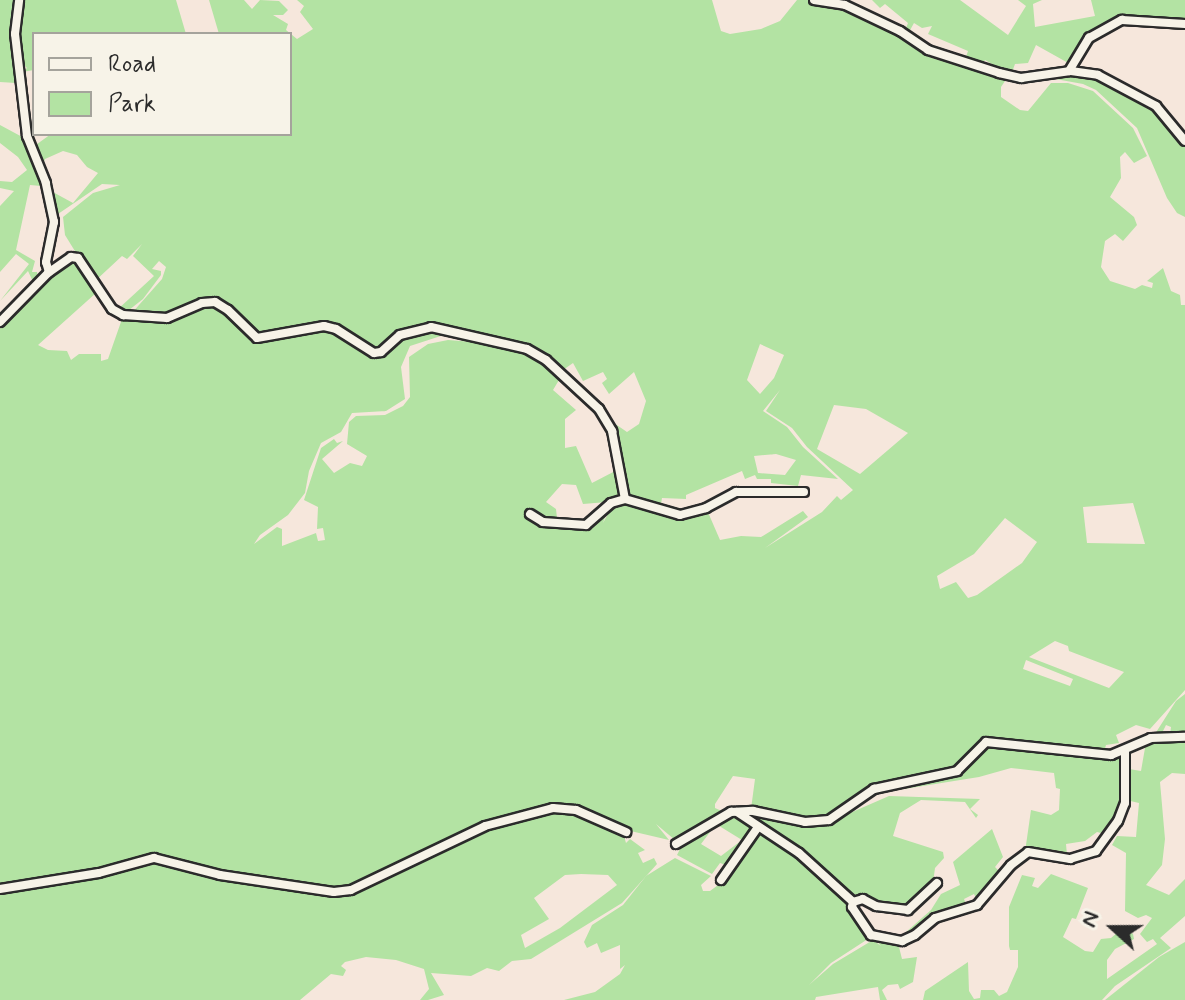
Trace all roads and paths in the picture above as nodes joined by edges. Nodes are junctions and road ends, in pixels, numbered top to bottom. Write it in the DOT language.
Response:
graph roads {
  1 [pos="19,0"];
  2 [pos="814,0"];
  3 [pos="1185,24"];
  4 [pos="1069,71"];
  5 [pos="1185,141"];
  6 [pos="48,273"];
  7 [pos="0,322"];
  8 [pos="804,492"];
  9 [pos="625,499"];
  10 [pos="530,514"];
  11 [pos="1185,737"];
  12 [pos="1125,751"];
  13 [pos="736,811"];
  14 [pos="758,827"];
  15 [pos="626,832"];
  16 [pos="676,844"];
  17 [pos="721,880"];
  18 [pos="937,883"];
  19 [pos="0,889"];
  20 [pos="853,902"];
  1 -- 6 [label="street"];
  2 -- 4 [label="street"];
  3 -- 4 [label="street"];
  4 -- 5 [label="street"];
  6 -- 7 [label="street"];
  6 -- 9 [label="street"];
  8 -- 9 [label="street"];
  9 -- 10 [label="street"];
  11 -- 12 [label="street"];
  12 -- 13 [label="street"];
  12 -- 20 [label="street"];
  13 -- 14 [label="street"];
  13 -- 16 [label="street"];
  14 -- 17 [label="street"];
  14 -- 20 [label="street"];
  15 -- 19 [label="street"];
  18 -- 20 [label="street"];
}
